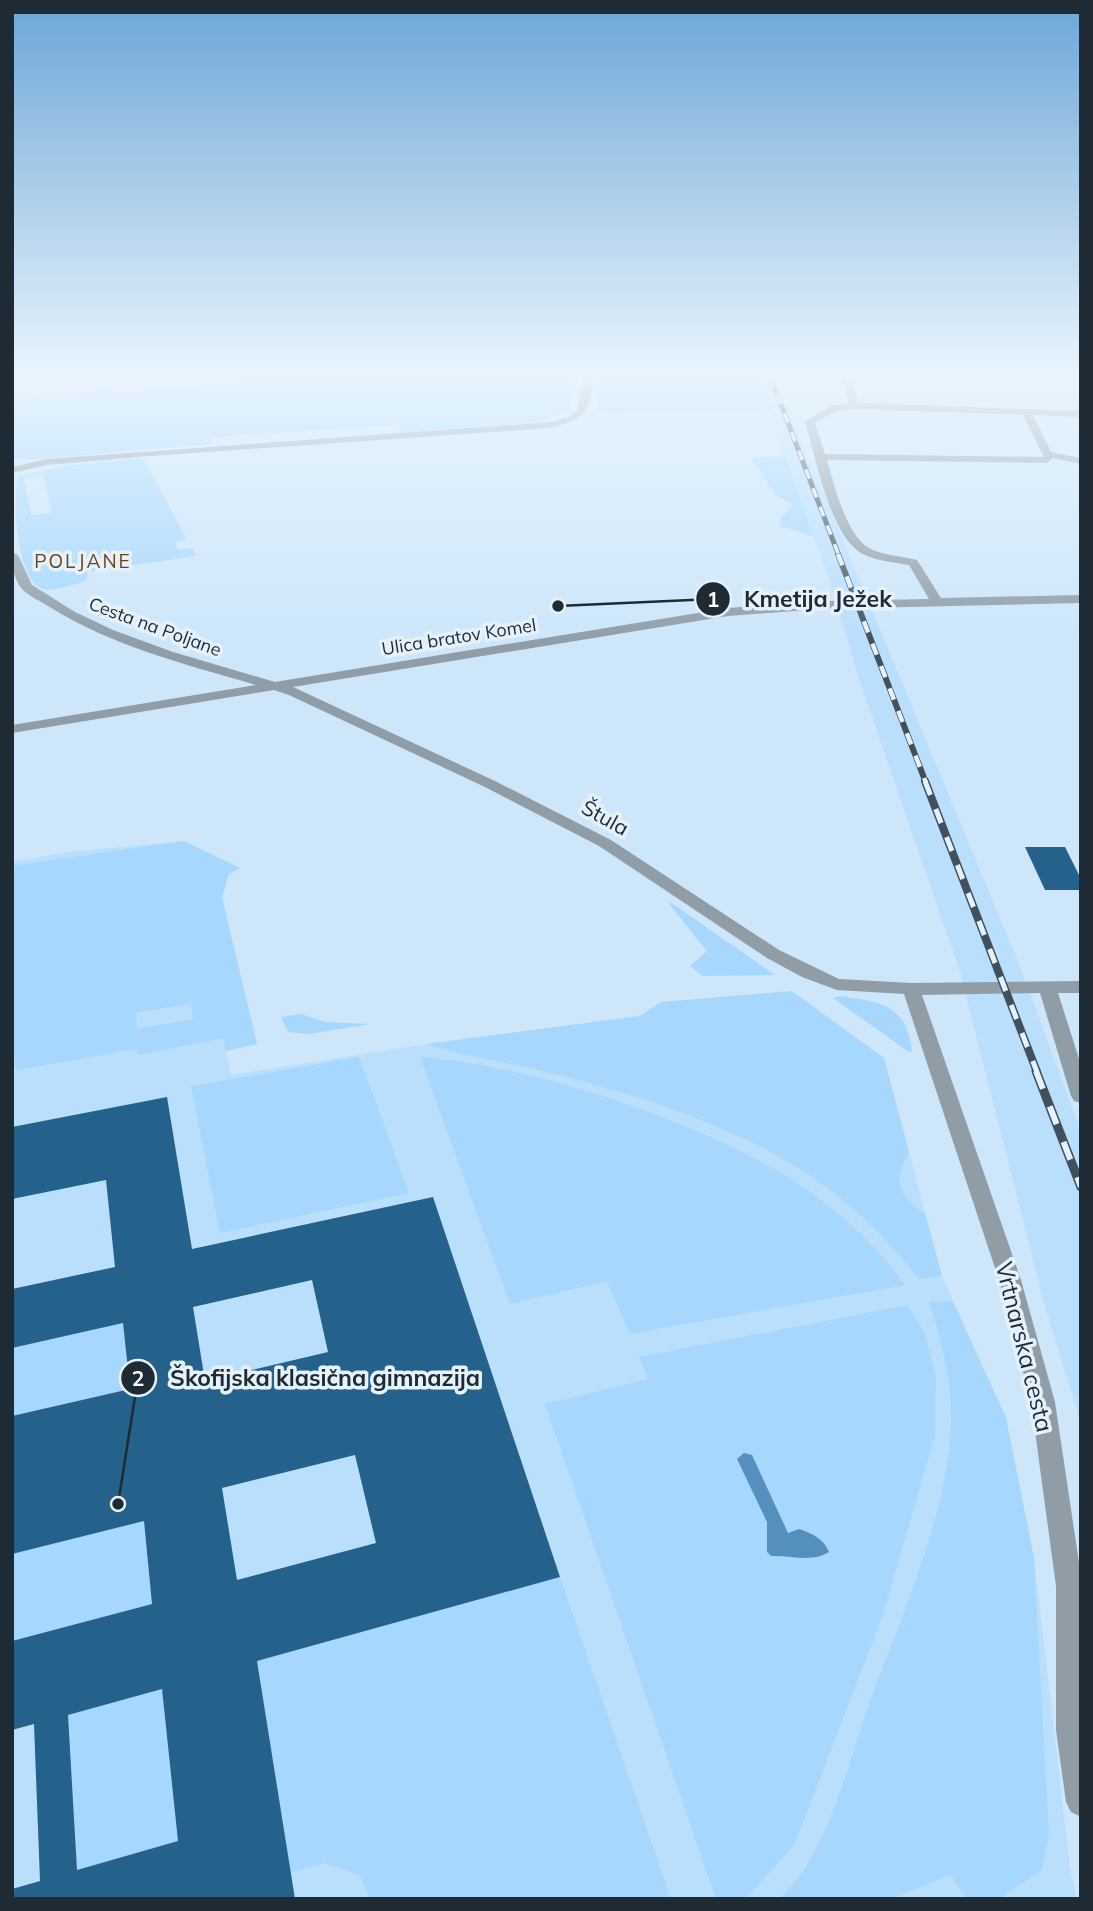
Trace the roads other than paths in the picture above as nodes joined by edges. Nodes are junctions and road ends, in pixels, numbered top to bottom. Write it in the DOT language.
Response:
graph roads {
  1 [pos="33,465"];
  2 [pos="824,465"];
  3 [pos="12,470"];
  4 [pos="12,555"];
  5 [pos="1081,599"];
  6 [pos="938,603"];
  7 [pos="270,685"];
  8 [pos="12,729"];
  9 [pos="1047,987"];
  10 [pos="1081,987"];
  11 [pos="911,989"];
  12 [pos="1081,1096"];
  13 [pos="1081,1801"];
  1 -- 3 [label="street"];
  2 -- 6 [label="street"];
  4 -- 7 [label="street, Cesta na Poljane"];
  5 -- 6 [label="street, Ulica bratov Komel"];
  6 -- 7 [label="street, Ulica bratov Komel"];
  7 -- 8 [label="street, Ulica bratov Komel"];
  7 -- 11 [label="street, Štula"];
  9 -- 10 [label="street, Štula"];
  9 -- 11 [label="street, Štula"];
  9 -- 12 [label="street"];
  11 -- 13 [label="street, Vrtnarska cesta"];
}
